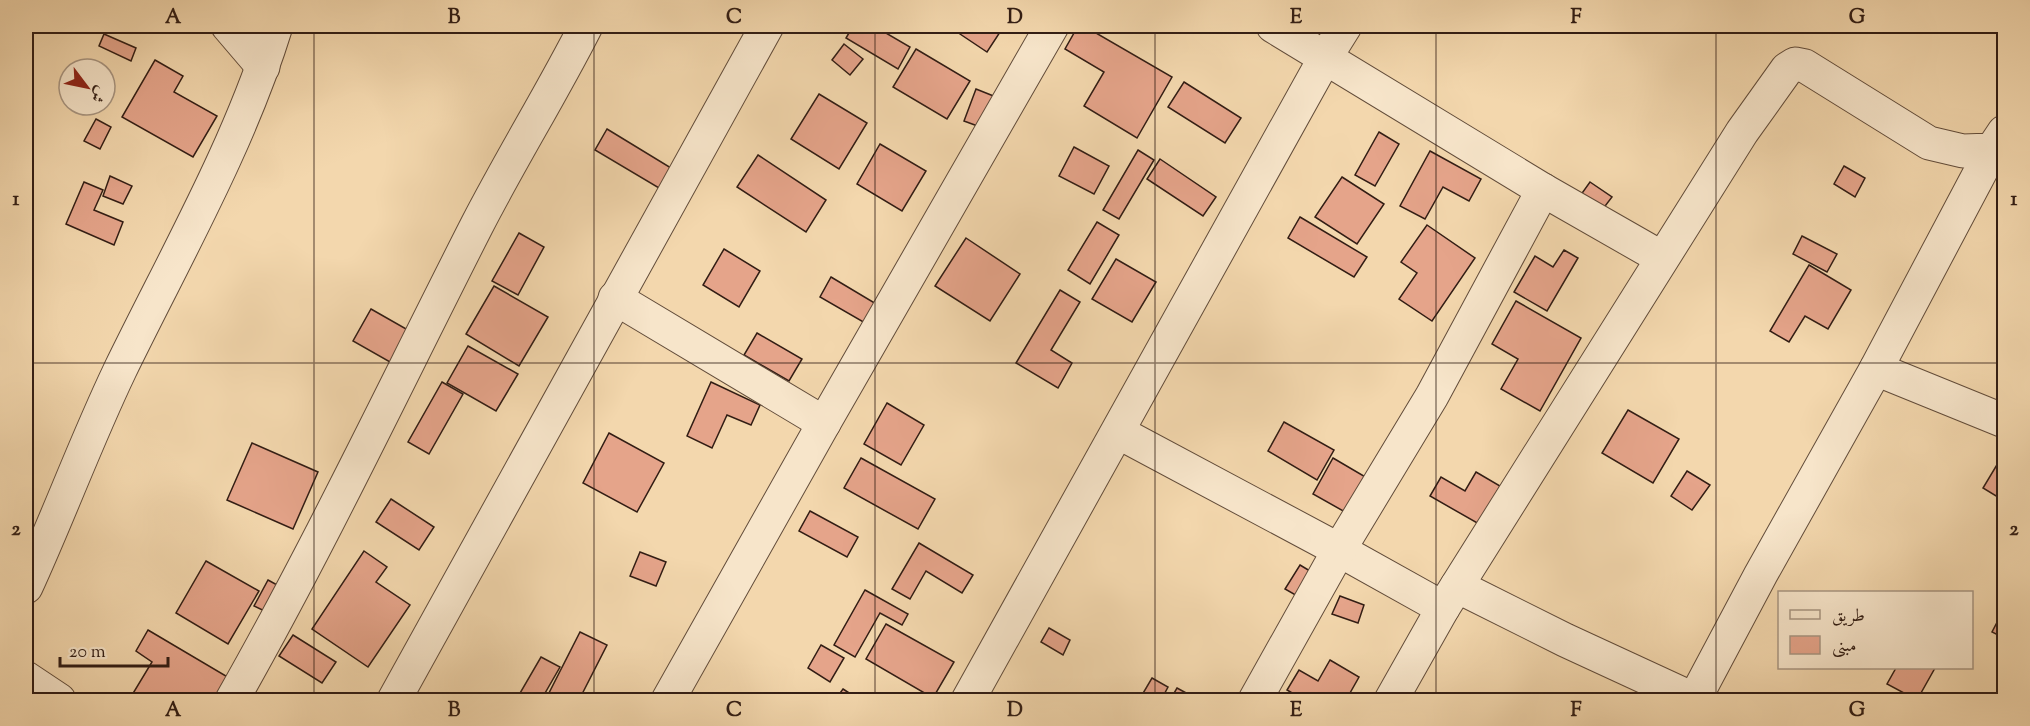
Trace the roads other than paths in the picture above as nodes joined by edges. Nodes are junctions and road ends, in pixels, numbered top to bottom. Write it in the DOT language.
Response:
graph roads {
  1 [pos="228,26"];
  2 [pos="276,26"];
  3 [pos="586,26"];
  4 [pos="766,26"];
  5 [pos="1052,26"];
  6 [pos="1274,26"];
  7 [pos="1345,26"];
  8 [pos="1325,57"];
  9 [pos="263,67"];
  10 [pos="2000,143"];
  11 [pos="1543,189"];
  12 [pos="1662,258"];
  13 [pos="615,298"];
  14 [pos="1876,369"];
  15 [pos="2004,421"];
  16 [pos="824,423"];
  17 [pos="1118,432"];
  18 [pos="1339,550"];
  19 [pos="26,587"];
  20 [pos="1450,597"];
  21 [pos="1684,698"];
  22 [pos="232,700"];
  23 [pos="393,700"];
  24 [pos="668,700"];
  25 [pos="968,700"];
  26 [pos="1254,700"];
  27 [pos="1391,700"];
  1 -- 9 [label="street"];
  2 -- 9 [label="street"];
  3 -- 22 [label="street"];
  4 -- 13 [label="street"];
  5 -- 16 [label="street"];
  6 -- 8 [label="street"];
  7 -- 8 [label="street"];
  8 -- 11 [label="street"];
  8 -- 17 [label="street"];
  9 -- 19 [label="street"];
  10 -- 12 [label="street"];
  10 -- 14 [label="street"];
  11 -- 12 [label="street"];
  11 -- 18 [label="street"];
  12 -- 20 [label="street"];
  13 -- 16 [label="street"];
  13 -- 23 [label="street"];
  14 -- 15 [label="street"];
  14 -- 21 [label="street"];
  16 -- 24 [label="street"];
  17 -- 18 [label="street"];
  17 -- 25 [label="street"];
  18 -- 20 [label="street"];
  18 -- 26 [label="street"];
  20 -- 21 [label="street"];
  20 -- 27 [label="street"];
}
